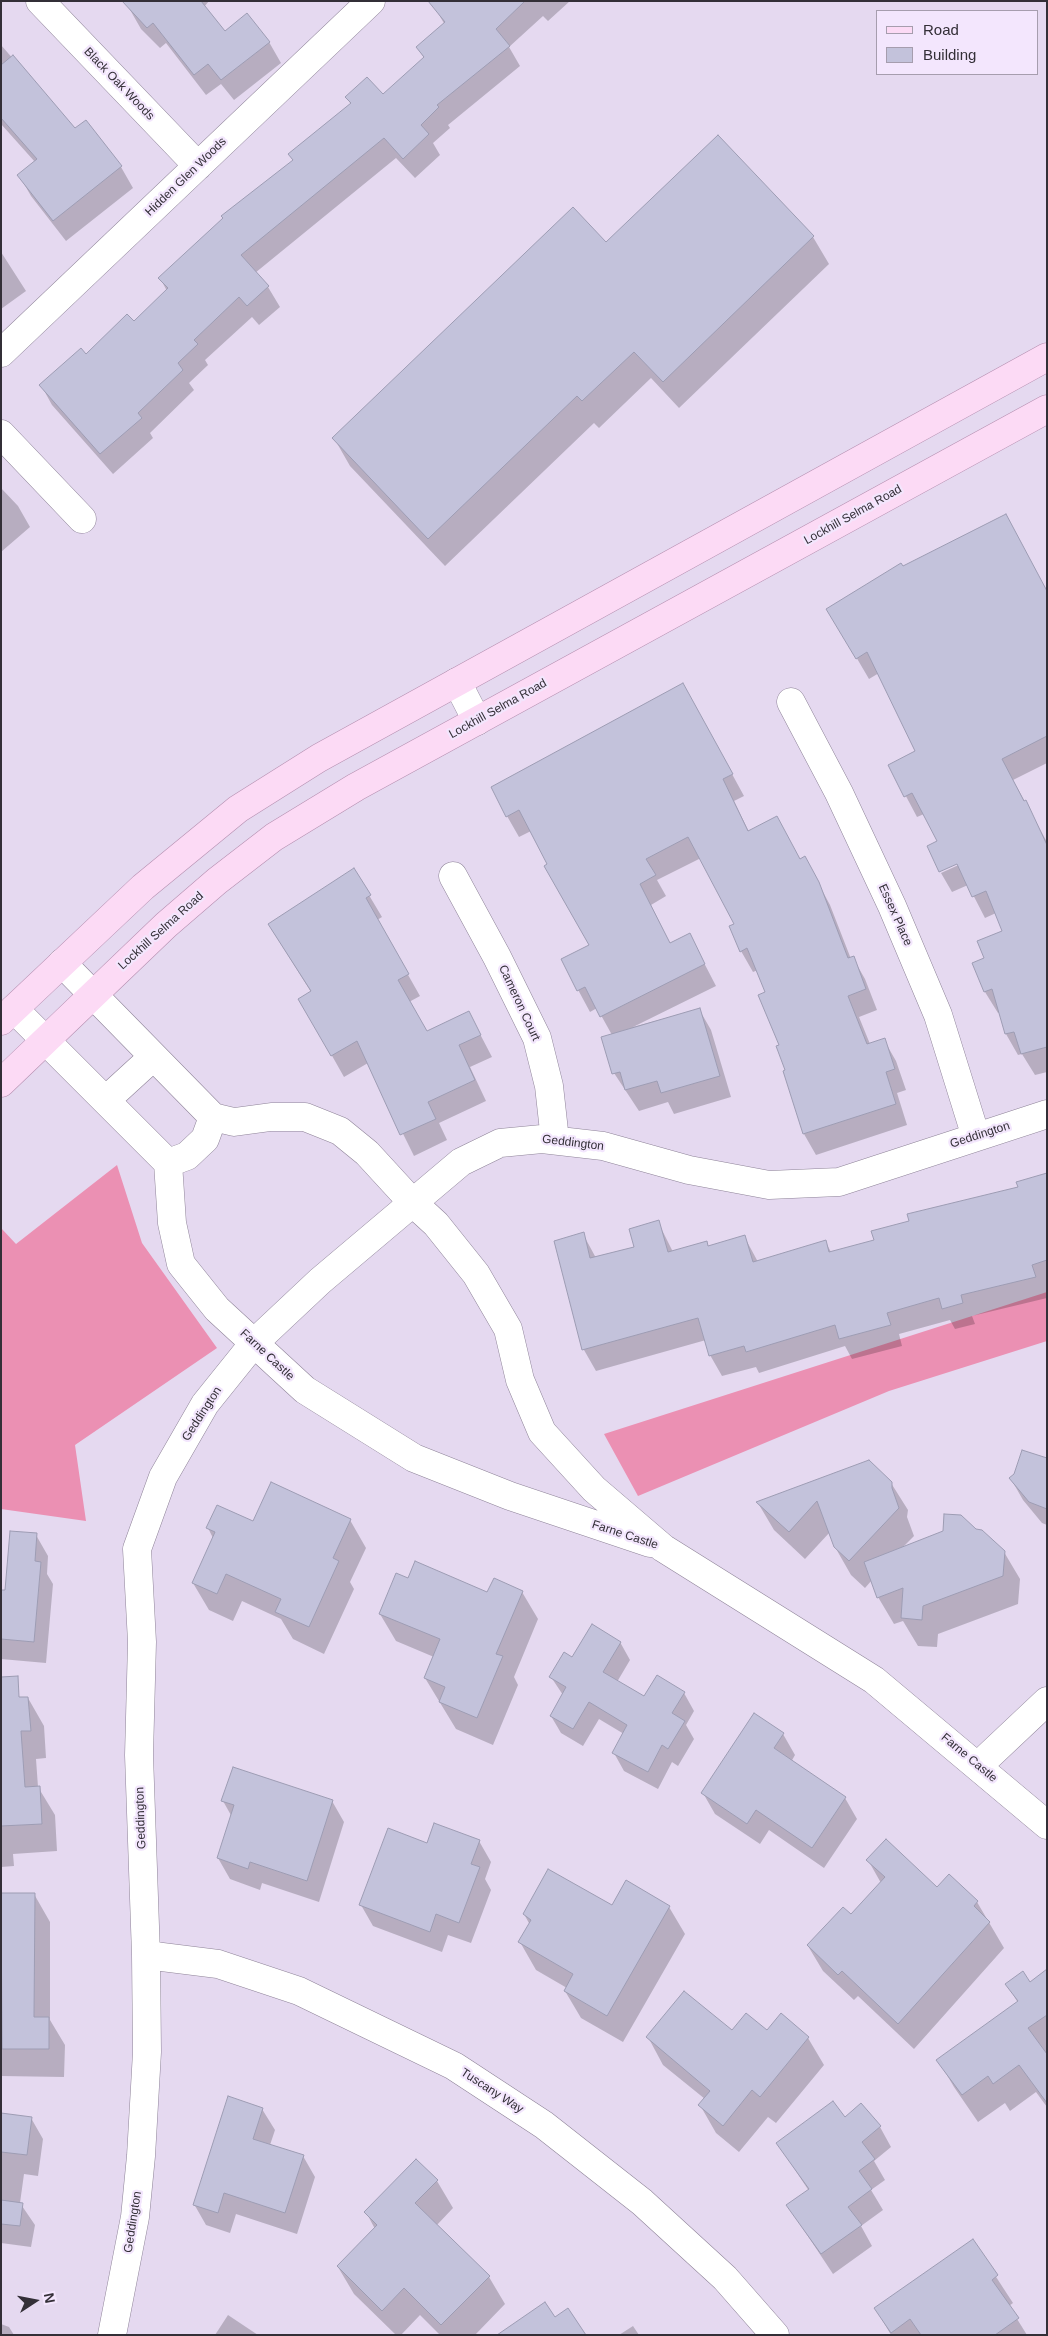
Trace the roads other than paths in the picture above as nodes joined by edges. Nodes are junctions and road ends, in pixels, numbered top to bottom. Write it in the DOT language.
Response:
graph roads {
  1 [pos="40,1"];
  2 [pos="372,1"];
  3 [pos="198,166"];
  4 [pos="1,354"];
  5 [pos="1047,357"];
  6 [pos="1047,409"];
  7 [pos="1,434"];
  8 [pos="82,519"];
  9 [pos="457,682"];
  10 [pos="791,702"];
  11 [pos="477,721"];
  12 [pos="453,876"];
  13 [pos="62,963"];
  14 [pos="94,994"];
  15 [pos="8,1015"];
  16 [pos="46,1040"];
  17 [pos="153,1057"];
  18 [pos="1,1082"];
  19 [pos="106,1100"];
  20 [pos="1047,1114"];
  21 [pos="212,1117"];
  22 [pos="976,1137"];
  23 [pos="555,1140"];
  24 [pos="168,1163"];
  25 [pos="412,1202"];
  26 [pos="254,1343"];
  27 [pos="663,1548"];
  28 [pos="1047,1701"];
  29 [pos="978,1766"];
  30 [pos="1047,1825"];
  31 [pos="146,1954"];
  32 [pos="112,2335"];
  33 [pos="775,2335"];
  1 -- 3 [label="street, Black Oak Woods"];
  2 -- 3 [label="street, Hidden Glen Woods"];
  3 -- 4 [label="street, Hidden Glen Woods"];
  5 -- 9 [label="main road"];
  6 -- 11 [label="main road, Lockhill Selma Road"];
  7 -- 8 [label="street"];
  9 -- 11 [label="street"];
  9 -- 13 [label="main road"];
  10 -- 22 [label="street, Essex Place"];
  11 -- 14 [label="main road, Lockhill Selma Road"];
  12 -- 23 [label="street, Cameron Court"];
  13 -- 14 [label="street"];
  13 -- 15 [label="main road"];
  14 -- 16 [label="main road, Lockhill Selma Road"];
  14 -- 17 [label="street"];
  15 -- 16 [label="street"];
  16 -- 18 [label="main road, Lockhill Selma Road"];
  16 -- 19 [label="street"];
  17 -- 19 [label="street"];
  17 -- 21 [label="street"];
  19 -- 24 [label="street"];
  20 -- 22 [label="street, Geddington"];
  21 -- 24 [label="street"];
  21 -- 25 [label="street, Farne Castle"];
  22 -- 23 [label="street, Geddington"];
  23 -- 25 [label="street, Geddington"];
  24 -- 26 [label="street, Farne Castle"];
  25 -- 26 [label="street, Geddington"];
  25 -- 27 [label="street, Farne Castle"];
  26 -- 27 [label="street, Farne Castle"];
  26 -- 31 [label="street, Geddington"];
  27 -- 29 [label="street, Farne Castle"];
  28 -- 29 [label="street"];
  29 -- 30 [label="street, Farne Castle"];
  31 -- 32 [label="street, Geddington"];
  31 -- 33 [label="street, Tuscany Way"];
}
